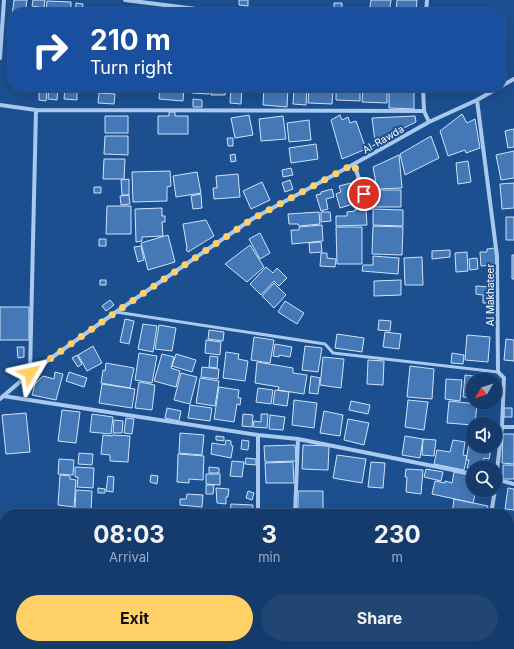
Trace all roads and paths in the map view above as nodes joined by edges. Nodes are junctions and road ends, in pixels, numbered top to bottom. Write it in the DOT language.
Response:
graph roads {
  1 [pos="4,0"];
  2 [pos="125,0"];
  3 [pos="188,8"];
  4 [pos="0,58"];
  5 [pos="422,92"];
  6 [pos="491,92"];
  7 [pos="477,100"];
  8 [pos="0,104"];
  9 [pos="36,110"];
  10 [pos="424,111"];
  11 [pos="429,122"];
  12 [pos="354,164"];
  13 [pos="364,194"];
  14 [pos="116,312"];
  15 [pos="498,372"];
  16 [pos="30,373"];
  17 [pos="1,398"];
  18 [pos="502,427"];
  19 [pos="514,427"];
  20 [pos="258,435"];
  21 [pos="298,439"];
  22 [pos="466,473"];
  23 [pos="502,481"];
  24 [pos="514,484"];
  25 [pos="494,497"];
  26 [pos="258,509"];
  27 [pos="294,509"];
  28 [pos="492,509"];
  1 -- 4 [label="street"];
  2 -- 3 [label="street"];
  5 -- 10 [label="street"];
  6 -- 7 [label="street, Al-Rawda"];
  7 -- 11 [label="street, Al-Rawda"];
  7 -- 15 [label="street, Al Makhateer"];
  8 -- 9 [label="street"];
  9 -- 10 [label="street"];
  9 -- 16 [label="street"];
  10 -- 11 [label="street"];
  11 -- 12 [label="street, Al-Rawda"];
  12 -- 13 [label="street"];
  12 -- 14 [label="street, Al-Rawda"];
  14 -- 15 [label="lane"];
  14 -- 16 [label="street, Al-Rawda"];
  15 -- 18 [label="street, Al Makhateer"];
  16 -- 17 [label="street, Al-Rawda"];
  17 -- 20 [label="street"];
  18 -- 19 [label="street"];
  20 -- 21 [label="street"];
  20 -- 26 [label="street"];
  21 -- 22 [label="street"];
  21 -- 27 [label="street"];
  23 -- 24 [label="street"];
  25 -- 28 [label="street, Al Makhateer"];
}
